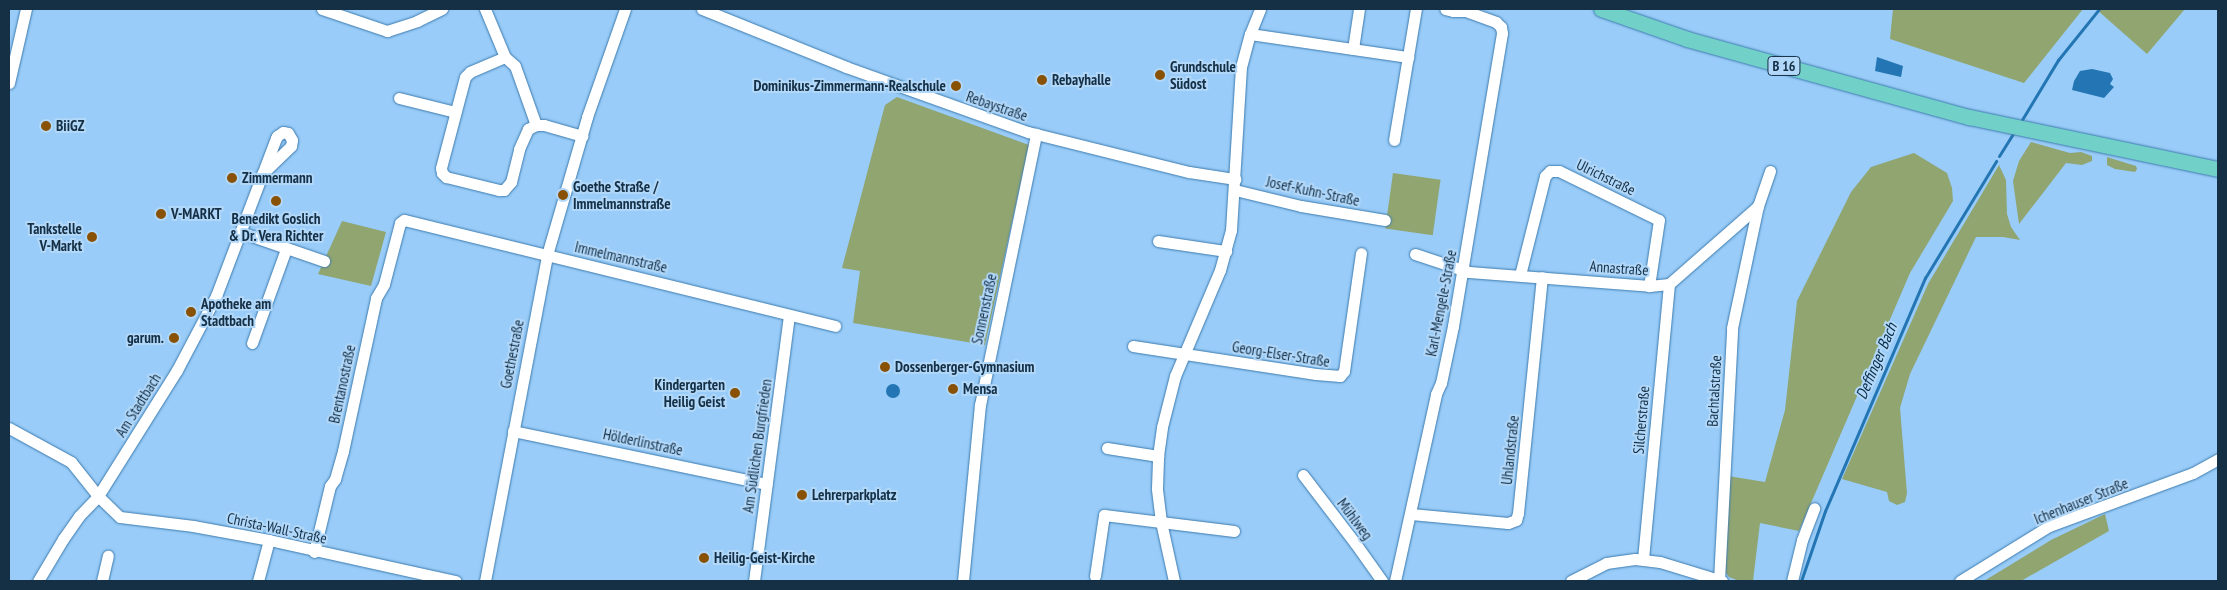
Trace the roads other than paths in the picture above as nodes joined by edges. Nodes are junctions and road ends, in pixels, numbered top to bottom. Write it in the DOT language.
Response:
graph roads {
  1 [pos="26,9"];
  2 [pos="322,9"];
  3 [pos="442,9"];
  4 [pos="485,9"];
  5 [pos="625,9"];
  6 [pos="702,9"];
  7 [pos="1260,9"];
  8 [pos="1359,9"];
  9 [pos="1416,9"];
  10 [pos="1446,9"];
  11 [pos="1601,9"];
  12 [pos="1250,34"];
  13 [pos="1353,49"];
  14 [pos="1408,57"];
  15 [pos="505,58"];
  16 [pos="9,83"];
  17 [pos="399,98"];
  18 [pos="456,112"];
  19 [pos="536,125"];
  20 [pos="1036,134"];
  21 [pos="582,136"];
  22 [pos="1394,140"];
  23 [pos="2218,169"];
  24 [pos="1770,171"];
  25 [pos="262,174"];
  26 [pos="1235,184"];
  27 [pos="1758,206"];
  28 [pos="1386,220"];
  29 [pos="400,223"];
  30 [pos="240,232"];
  31 [pos="1158,240"];
  32 [pos="286,249"];
  33 [pos="1226,251"];
  34 [pos="1361,254"];
  35 [pos="1415,254"];
  36 [pos="547,255"];
  37 [pos="324,261"];
  38 [pos="1463,270"];
  39 [pos="1520,275"];
  40 [pos="1542,277"];
  41 [pos="1668,284"];
  42 [pos="1650,286"];
  43 [pos="789,315"];
  44 [pos="835,326"];
  45 [pos="252,343"];
  46 [pos="1133,346"];
  47 [pos="1183,354"];
  48 [pos="9,428"];
  49 [pos="513,430"];
  50 [pos="1107,448"];
  51 [pos="1158,456"];
  52 [pos="2218,459"];
  53 [pos="1303,475"];
  54 [pos="767,484"];
  55 [pos="98,496"];
  56 [pos="1814,508"];
  57 [pos="1411,514"];
  58 [pos="1161,522"];
  59 [pos="1234,531"];
  60 [pos="269,540"];
  61 [pos="314,552"];
  62 [pos="108,556"];
  63 [pos="1643,559"];
  64 [pos="1095,576"];
  65 [pos="38,581"];
  66 [pos="102,581"];
  67 [pos="258,581"];
  68 [pos="456,581"];
  69 [pos="485,581"];
  70 [pos="754,581"];
  71 [pos="963,581"];
  72 [pos="1174,581"];
  73 [pos="1382,581"];
  74 [pos="1395,581"];
  75 [pos="1571,581"];
  76 [pos="1721,581"];
  77 [pos="1792,581"];
  78 [pos="1960,581"];
  1 -- 16 [label="street"];
  2 -- 3 [label="street"];
  4 -- 15 [label="street"];
  5 -- 21 [label="street, Goethestraße"];
  6 -- 20 [label="street, Rebaystraße"];
  7 -- 12 [label="street"];
  8 -- 13 [label="street"];
  9 -- 14 [label="street"];
  10 -- 38 [label="street, Karl-Mengele-Straße"];
  11 -- 23 [label="main road, B 16"];
  12 -- 13 [label="street"];
  12 -- 26 [label="street"];
  13 -- 14 [label="street"];
  14 -- 22 [label="street"];
  15 -- 18 [label="street"];
  15 -- 19 [label="street"];
  17 -- 18 [label="street"];
  18 -- 19 [label="street"];
  19 -- 21 [label="street"];
  20 -- 26 [label="street, Rebaystraße"];
  20 -- 71 [label="street, Sonnenstraße"];
  21 -- 36 [label="street, Goethestraße"];
  24 -- 27 [label="street"];
  25 -- 30 [label="street, Am Stadtbach"];
  26 -- 28 [label="street, Josef-Kuhn-Straße"];
  26 -- 33 [label="street"];
  27 -- 41 [label="street, Annastraße"];
  27 -- 76 [label="street, Bachtalstraße"];
  29 -- 36 [label="street, Immelmannstraße"];
  29 -- 61 [label="street, Brentanostraße"];
  30 -- 32 [label="street"];
  30 -- 55 [label="street, Am Stadtbach"];
  31 -- 33 [label="street"];
  32 -- 37 [label="street"];
  32 -- 45 [label="street"];
  33 -- 47 [label="street"];
  34 -- 47 [label="street, Georg-Elser-Straße"];
  35 -- 38 [label="street, Annastraße"];
  36 -- 43 [label="street, Immelmannstraße"];
  36 -- 49 [label="street, Goethestraße"];
  38 -- 39 [label="street, Annastraße"];
  38 -- 57 [label="street, Karl-Mengele-Straße"];
  39 -- 40 [label="street, Annastraße"];
  39 -- 42 [label="street, Ulrichstraße"];
  40 -- 42 [label="street, Annastraße"];
  40 -- 57 [label="street, Uhlandstraße"];
  41 -- 42 [label="street, Annastraße"];
  41 -- 63 [label="street, Silcherstraße"];
  43 -- 44 [label="street, Immelmannstraße"];
  43 -- 54 [label="street, Am Südlichen Burgfrieden"];
  46 -- 47 [label="street"];
  47 -- 51 [label="street"];
  48 -- 55 [label="street, Christa-Wall-Straße"];
  49 -- 54 [label="street, Hölderlinstraße"];
  49 -- 69 [label="street, Goethestraße"];
  50 -- 51 [label="street"];
  51 -- 58 [label="street"];
  52 -- 78 [label="street, Ichenhauser Straße"];
  53 -- 73 [label="street, Mühlweg"];
  54 -- 70 [label="street, Am Südlichen Burgfrieden"];
  55 -- 60 [label="street, Christa-Wall-Straße"];
  55 -- 65 [label="street, Am Stadtbach"];
  56 -- 77 [label="street"];
  57 -- 74 [label="street, Karl-Mengele-Straße"];
  58 -- 59 [label="street"];
  58 -- 64 [label="street"];
  58 -- 72 [label="street"];
  60 -- 61 [label="street, Christa-Wall-Straße"];
  60 -- 67 [label="street"];
  61 -- 68 [label="street, Christa-Wall-Straße"];
  62 -- 66 [label="street"];
  63 -- 75 [label="street"];
  63 -- 76 [label="street"];
}
